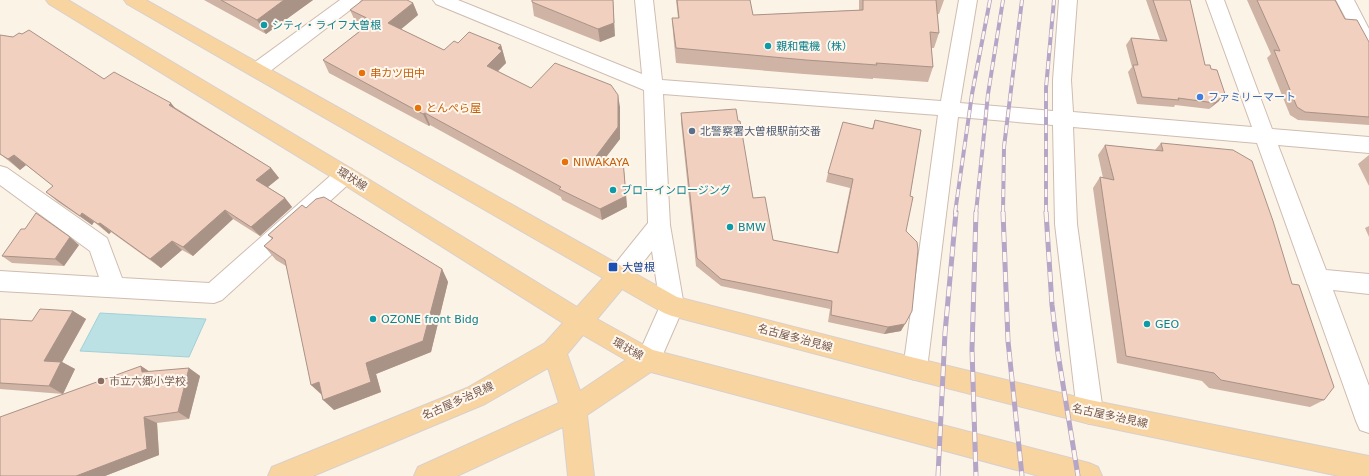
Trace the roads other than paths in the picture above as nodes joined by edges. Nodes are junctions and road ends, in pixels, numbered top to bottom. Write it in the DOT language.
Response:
graph roads {
  1 [pos="55,0"];
  2 [pos="132,0"];
  3 [pos="352,0"];
  4 [pos="442,0"];
  5 [pos="644,0"];
  6 [pos="968,0"];
  7 [pos="1068,0"];
  8 [pos="1215,0"];
  9 [pos="1345,0"];
  10 [pos="1369,46"];
  11 [pos="258,70"];
  12 [pos="653,86"];
  13 [pos="949,109"];
  14 [pos="1063,120"];
  15 [pos="1264,136"];
  16 [pos="1369,145"];
  17 [pos="0,174"];
  18 [pos="345,175"];
  19 [pos="659,225"];
  20 [pos="619,276"];
  21 [pos="1318,279"];
  22 [pos="0,281"];
  23 [pos="1369,284"];
  24 [pos="114,287"];
  25 [pos="672,306"];
  26 [pos="581,322"];
  27 [pos="554,351"];
  28 [pos="648,360"];
  29 [pos="915,370"];
  30 [pos="574,409"];
  31 [pos="1090,412"];
  32 [pos="1369,421"];
  33 [pos="1369,469"];
  34 [pos="281,476"];
  35 [pos="427,476"];
  36 [pos="581,476"];
  37 [pos="1089,476"];
  1 -- 18 [label="main road, 環状線"];
  2 -- 11 [label="main road"];
  3 -- 11 [label="street"];
  4 -- 12 [label="street"];
  5 -- 12 [label="street"];
  6 -- 13 [label="street"];
  7 -- 14 [label="street"];
  8 -- 15 [label="street"];
  9 -- 10 [label="street"];
  11 -- 20 [label="main road"];
  12 -- 13 [label="street"];
  12 -- 19 [label="street"];
  13 -- 14 [label="street"];
  13 -- 29 [label="street"];
  14 -- 15 [label="street"];
  14 -- 31 [label="street"];
  15 -- 16 [label="street"];
  15 -- 21 [label="street"];
  17 -- 24 [label="street"];
  18 -- 24 [label="street"];
  18 -- 26 [label="main road, 環状線"];
  19 -- 20 [label="street"];
  19 -- 25 [label="street"];
  20 -- 25 [label="main road, 名古屋多治見線"];
  20 -- 26 [label="main road, 名古屋多治見線"];
  21 -- 23 [label="street"];
  21 -- 32 [label="street"];
  22 -- 24 [label="street"];
  25 -- 28 [label="street"];
  25 -- 29 [label="main road, 名古屋多治見線"];
  26 -- 27 [label="main road, 名古屋多治見線"];
  26 -- 28 [label="main road, 環状線"];
  27 -- 30 [label="main road"];
  27 -- 34 [label="main road, 名古屋多治見線"];
  28 -- 30 [label="main road"];
  28 -- 37 [label="main road"];
  29 -- 31 [label="main road, 名古屋多治見線"];
  30 -- 35 [label="main road"];
  30 -- 36 [label="main road"];
  31 -- 33 [label="main road, 名古屋多治見線"];
}
